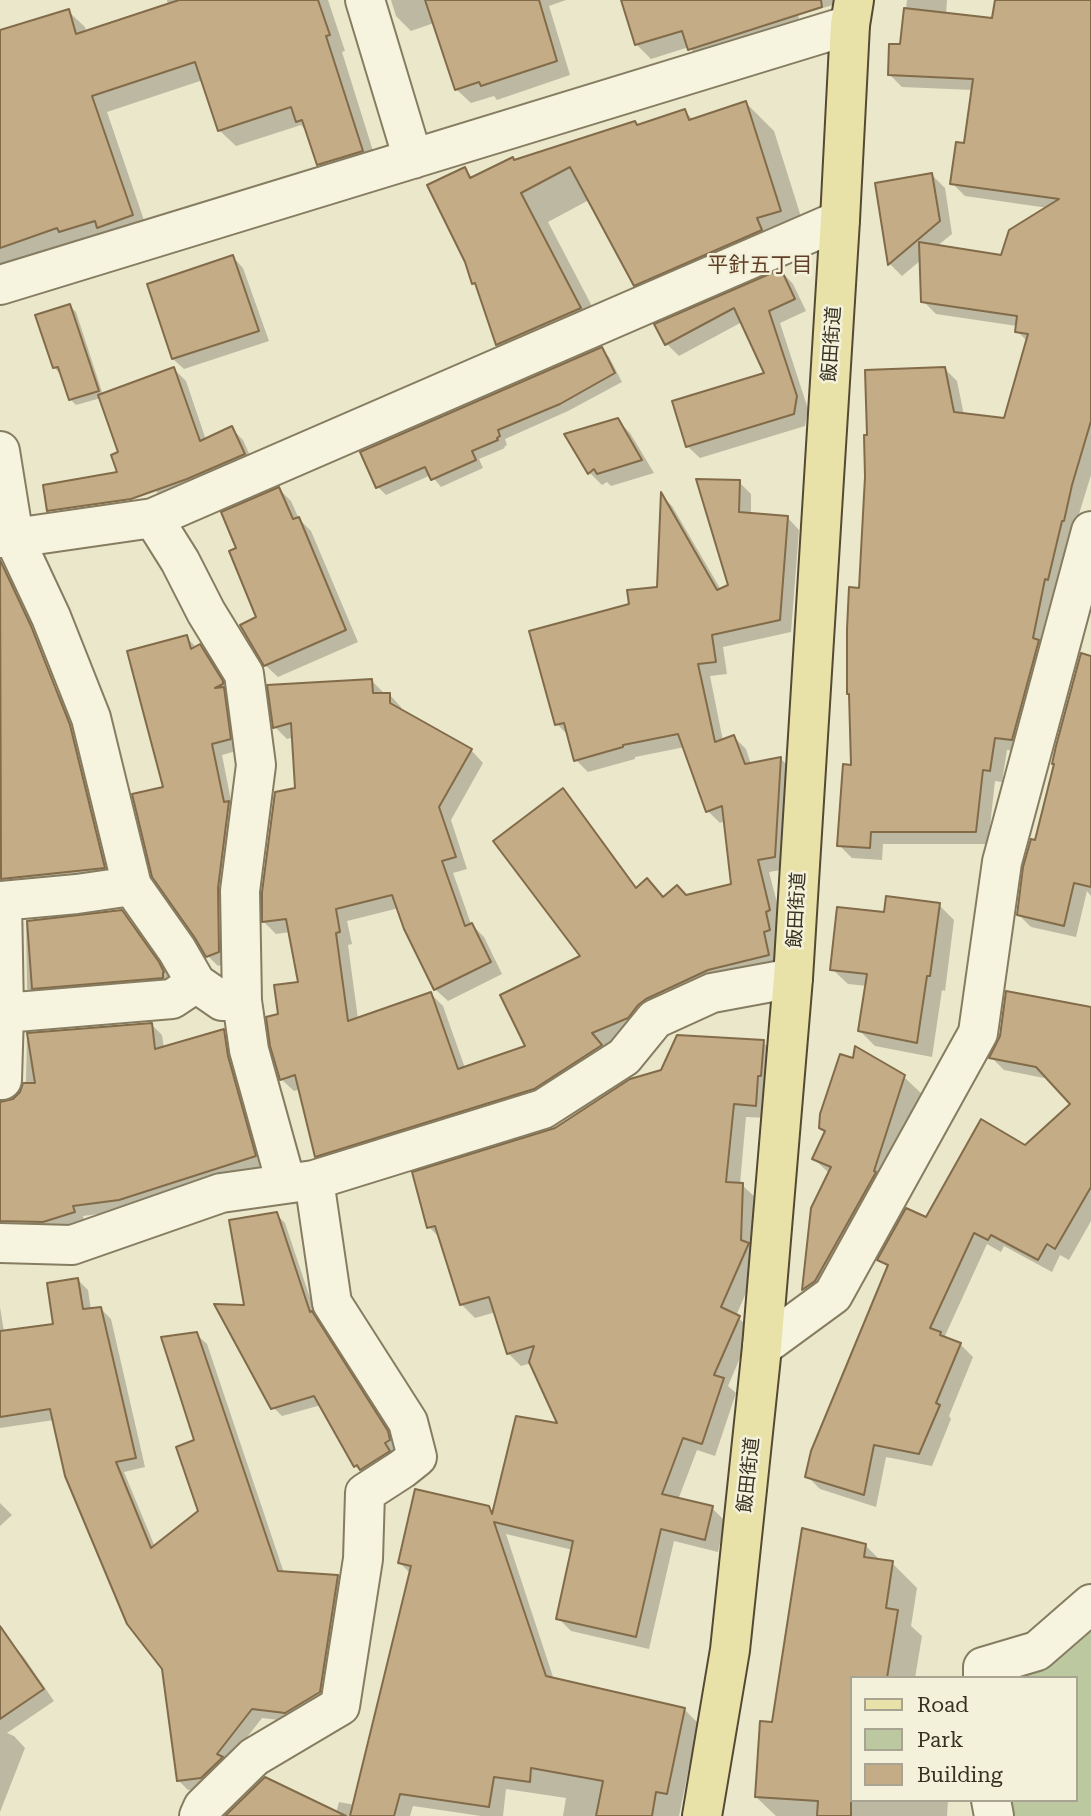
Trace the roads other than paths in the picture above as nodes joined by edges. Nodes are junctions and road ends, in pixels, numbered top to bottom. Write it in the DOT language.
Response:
graph roads {
  1 [pos="365,0"];
  2 [pos="852,13"];
  3 [pos="414,159"];
  4 [pos="840,220"];
  5 [pos="0,285"];
  6 [pos="0,451"];
  7 [pos="153,518"];
  8 [pos="1091,531"];
  9 [pos="7,538"];
  10 [pos="132,886"];
  11 [pos="1,901"];
  12 [pos="793,978"];
  13 [pos="196,983"];
  14 [pos="242,1002"];
  15 [pos="4,1013"];
  16 [pos="2,1080"];
  17 [pos="300,1182"];
  18 [pos="0,1243"];
  19 [pos="762,1347"];
  20 [pos="1091,1604"];
  21 [pos="983,1676"];
  22 [pos="199,1816"];
  23 [pos="702,1816"];
  1 -- 3 [label="street"];
  2 -- 3 [label="street"];
  2 -- 4 [label="main road, 飯田街道"];
  3 -- 5 [label="street"];
  4 -- 7 [label="street"];
  4 -- 12 [label="main road, 飯田街道"];
  6 -- 9 [label="street"];
  7 -- 9 [label="street"];
  7 -- 14 [label="street"];
  8 -- 19 [label="street"];
  9 -- 10 [label="street"];
  10 -- 11 [label="street"];
  10 -- 13 [label="street"];
  11 -- 15 [label="street"];
  12 -- 17 [label="street"];
  12 -- 19 [label="main road, 飯田街道"];
  13 -- 14 [label="street"];
  13 -- 15 [label="street"];
  14 -- 17 [label="street"];
  15 -- 16 [label="street"];
  17 -- 18 [label="street"];
  17 -- 22 [label="street"];
  19 -- 23 [label="main road, 飯田街道"];
  20 -- 21 [label="street"];
}
